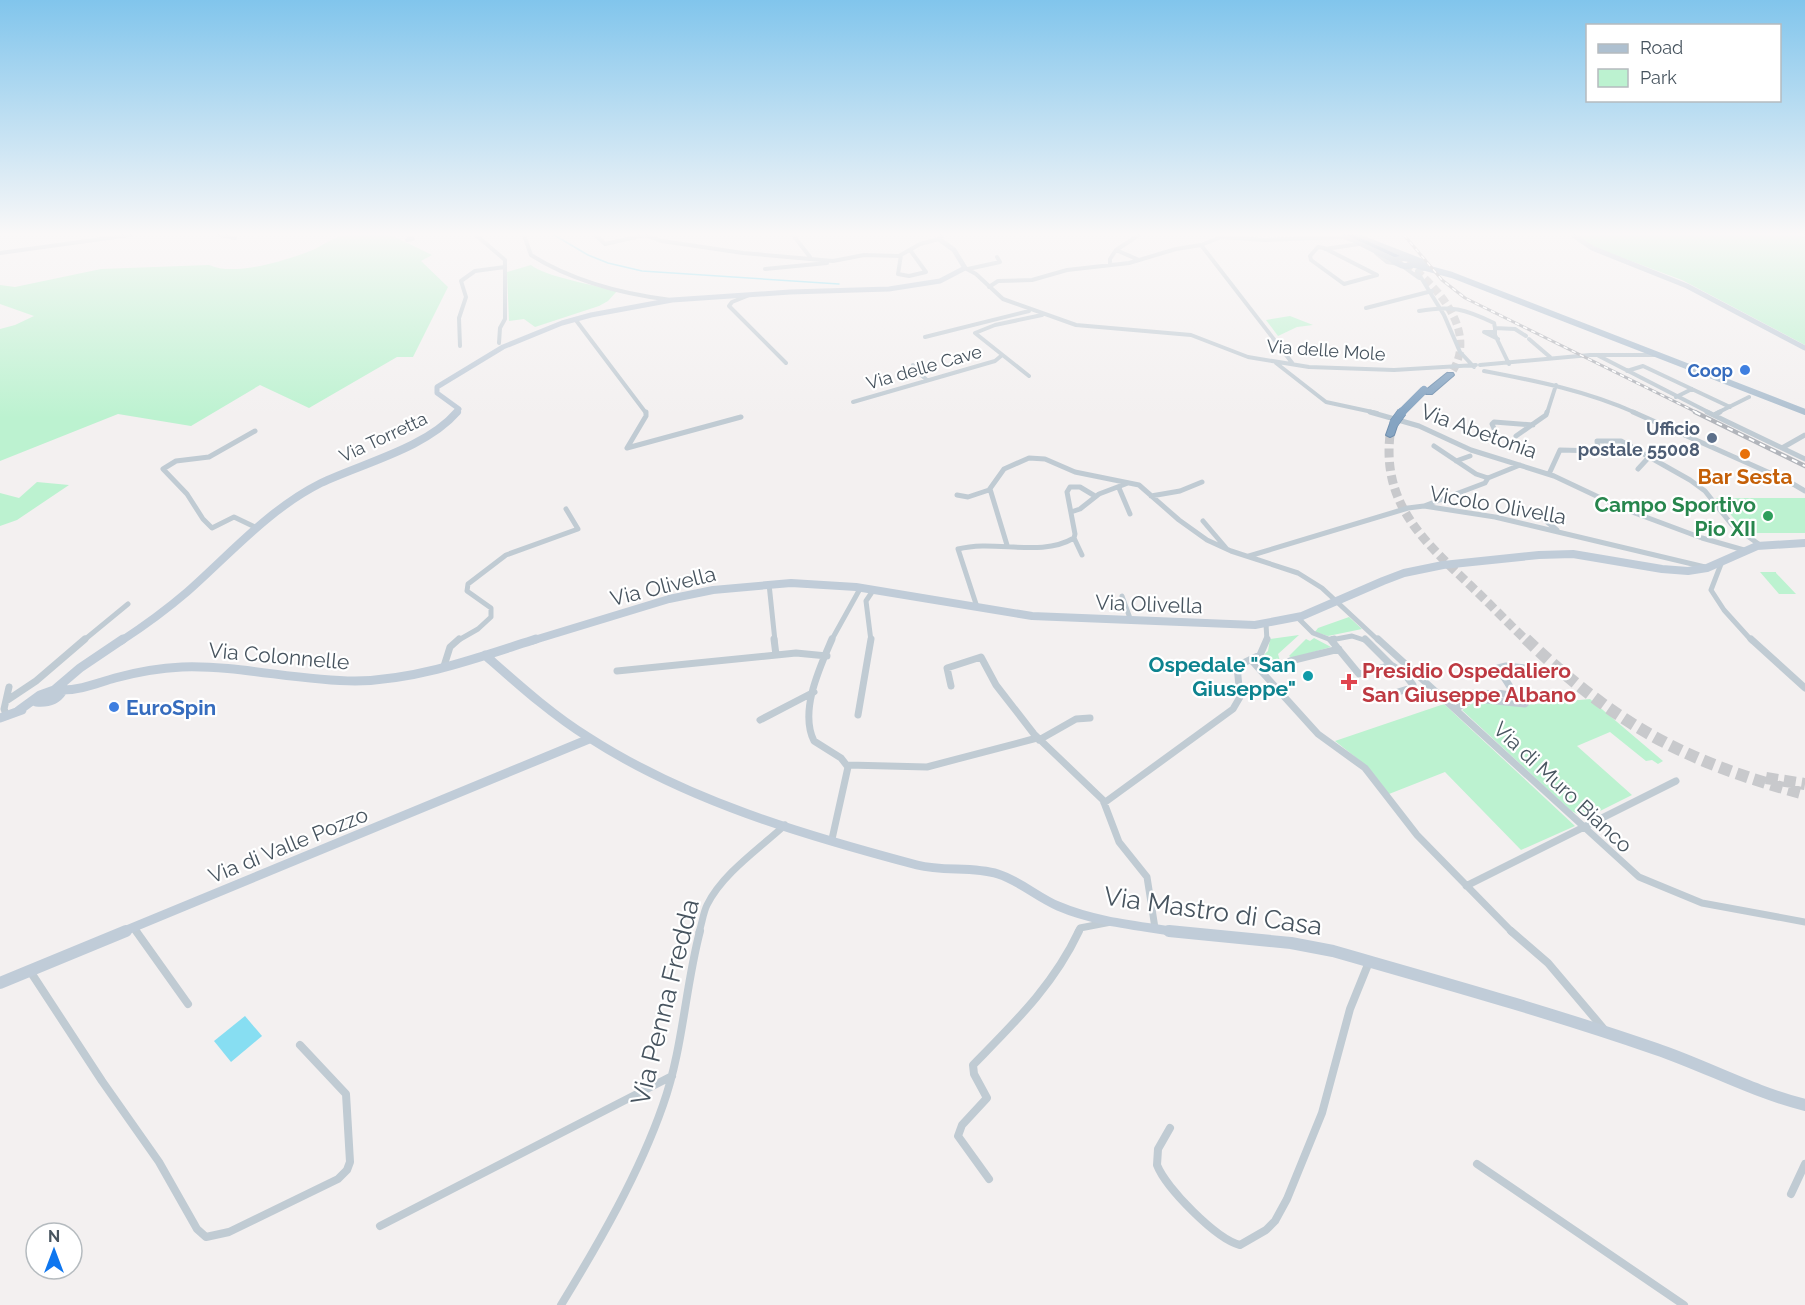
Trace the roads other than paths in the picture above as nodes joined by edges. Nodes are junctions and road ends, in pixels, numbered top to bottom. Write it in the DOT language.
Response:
graph roads {
  1 [pos="466,296"];
  2 [pos="505,296"];
  3 [pos="649,296"];
  4 [pos="747,296"];
  5 [pos="998,296"];
  6 [pos="1240,296"];
  7 [pos="1413,296"];
  8 [pos="1434,296"];
  9 [pos="1506,296"];
  10 [pos="1706,296"];
  11 [pos="672,300"];
  12 [pos="1439,306"];
  13 [pos="1366,308"];
  14 [pos="1030,311"];
  15 [pos="1419,311"];
  16 [pos="1042,315"];
  17 [pos="575,319"];
  18 [pos="1495,330"];
  19 [pos="926,338"];
  20 [pos="1497,339"];
  21 [pos="499,343"];
  22 [pos="460,346"];
  23 [pos="1805,348"];
  24 [pos="1599,356"];
  25 [pos="1660,356"];
  26 [pos="1001,357"];
  27 [pos="1550,357"];
  28 [pos="1464,361"];
  29 [pos="786,363"];
  30 [pos="1276,363"];
  31 [pos="1293,364"];
  32 [pos="1509,364"];
  33 [pos="913,365"];
  34 [pos="1456,367"];
  35 [pos="1480,367"];
  36 [pos="1627,371"];
  37 [pos="1448,374"];
  38 [pos="1029,376"];
  39 [pos="927,380"];
  40 [pos="1556,385"];
  41 [pos="1692,390"];
  42 [pos="1676,397"];
  43 [pos="1749,398"];
  44 [pos="853,402"];
  45 [pos="1730,407"];
  46 [pos="1805,412"];
  47 [pos="1714,415"];
  48 [pos="741,417"];
  49 [pos="1533,425"];
  50 [pos="255,431"];
  51 [pos="1496,433"];
  52 [pos="1805,435"];
  53 [pos="1393,436"];
  54 [pos="1516,436"];
  55 [pos="1434,446"];
  56 [pos="1782,448"];
  57 [pos="1470,456"];
  58 [pos="1650,456"];
  59 [pos="1805,459"];
  60 [pos="1456,461"];
  61 [pos="1520,465"];
  62 [pos="1638,469"];
  63 [pos="1549,474"];
  64 [pos="1488,478"];
  65 [pos="1202,482"];
  66 [pos="1128,483"];
  67 [pos="1119,488"];
  68 [pos="990,489"];
  69 [pos="1805,491"];
  70 [pos="957,495"];
  71 [pos="1095,496"];
  72 [pos="1150,496"];
  73 [pos="1424,506"];
  74 [pos="566,509"];
  75 [pos="1071,512"];
  76 [pos="1535,512"];
  77 [pos="1130,514"];
  78 [pos="1203,521"];
  79 [pos="257,528"];
  80 [pos="1560,532"];
  81 [pos="1074,538"];
  82 [pos="1805,543"];
  83 [pos="1007,545"];
  84 [pos="1761,545"];
  85 [pos="1227,549"];
  86 [pos="1744,550"];
  87 [pos="1082,555"];
  88 [pos="1248,556"];
  89 [pos="1721,564"];
  90 [pos="1709,568"];
  91 [pos="769,584"];
  92 [pos="861,587"];
  93 [pos="874,589"];
  94 [pos="1122,596"];
  95 [pos="1339,602"];
  96 [pos="128,604"];
  97 [pos="977,607"];
  98 [pos="1298,618"];
  99 [pos="1131,621"];
  100 [pos="1266,624"];
  101 [pos="1331,640"];
  102 [pos="1339,649"];
  103 [pos="485,655"];
  104 [pos="776,655"];
  105 [pos="827,656"];
  106 [pos="1252,661"];
  107 [pos="1290,661"];
  108 [pos="1391,664"];
  109 [pos="444,666"];
  110 [pos="1534,669"];
  111 [pos="617,671"];
  112 [pos="951,686"];
  113 [pos="9,687"];
  114 [pos="1805,688"];
  115 [pos="61,692"];
  116 [pos="814,692"];
  117 [pos="1398,692"];
  118 [pos="1516,696"];
  119 [pos="1476,699"];
  120 [pos="4,703"];
  121 [pos="1455,709"];
  122 [pos="858,715"];
  123 [pos="3,717"];
  124 [pos="1090,718"];
  125 [pos="760,720"];
  126 [pos="589,739"];
  127 [pos="1038,739"];
  128 [pos="848,765"];
  129 [pos="1676,781"];
  130 [pos="1104,803"];
  131 [pos="786,825"];
  132 [pos="1584,829"];
  133 [pos="832,839"];
  134 [pos="1466,886"];
  135 [pos="1114,920"];
  136 [pos="1805,922"];
  137 [pos="134,928"];
  138 [pos="1155,928"];
  139 [pos="1369,961"];
  140 [pos="30,971"];
  141 [pos="0,983"];
  142 [pos="188,1004"];
  143 [pos="1607,1033"];
  144 [pos="300,1045"];
  145 [pos="672,1076"];
  146 [pos="1805,1105"];
  147 [pos="1170,1128"];
  148 [pos="1477,1164"];
  149 [pos="1805,1164"];
  150 [pos="989,1179"];
  151 [pos="1791,1194"];
  152 [pos="380,1226"];
  153 [pos="561,1305"];
  154 [pos="1684,1305"];
  1 -- 22 [label="street"];
  2 -- 21 [label="street"];
  3 -- 11 [label="street"];
  4 -- 11 [label="street, Via Torretta"];
  4 -- 29 [label="street"];
  5 -- 14 [label="street, Via delle Mole"];
  6 -- 31 [label="street"];
  7 -- 13 [label="street"];
  8 -- 12 [label="street"];
  9 -- 25 [label="main road"];
  10 -- 23 [label="street"];
  11 -- 17 [label="street, Via Torretta"];
  12 -- 15 [label="street"];
  12 -- 18 [label="street"];
  12 -- 28 [label="street"];
  14 -- 16 [label="street, Via delle Mole"];
  14 -- 19 [label="street"];
  16 -- 26 [label="street, Via delle Cave"];
  16 -- 30 [label="street, Via delle Mole"];
  17 -- 48 [label="street"];
  17 -- 79 [label="street, Via Torretta"];
  18 -- 20 [label="street"];
  18 -- 20 [label="street"];
  18 -- 27 [label="street"];
  20 -- 32 [label="street"];
  24 -- 25 [label="street, Via delle Mole"];
  24 -- 27 [label="street, Via delle Mole"];
  24 -- 36 [label="street"];
  25 -- 46 [label="main road"];
  26 -- 38 [label="street, Via delle Cave"];
  26 -- 39 [label="street, Via delle Cave"];
  27 -- 32 [label="street, Via delle Mole"];
  28 -- 34 [label="street, Via delle Mole"];
  28 -- 35 [label="street, Via delle Mole"];
  28 -- 35 [label="street"];
  30 -- 31 [label="street, Via delle Mole"];
  30 -- 61 [label="street, Via Abetonia"];
  31 -- 34 [label="street, Via delle Mole"];
  32 -- 35 [label="street, Via delle Mole"];
  33 -- 39 [label="street"];
  34 -- 35 [label="street, Via delle Mole"];
  35 -- 40 [label="street"];
  36 -- 41 [label="street"];
  36 -- 42 [label="street"];
  37 -- 53 [label="highway, bridge"];
  39 -- 44 [label="street, Via delle Cave"];
  40 -- 49 [label="street"];
  40 -- 69 [label="street"];
  41 -- 42 [label="street"];
  41 -- 45 [label="street"];
  42 -- 47 [label="street"];
  43 -- 45 [label="street"];
  45 -- 47 [label="street"];
  47 -- 56 [label="street"];
  49 -- 51 [label="street"];
  49 -- 54 [label="street"];
  50 -- 79 [label="street"];
  52 -- 56 [label="street"];
  55 -- 60 [label="street"];
  56 -- 59 [label="street"];
  57 -- 60 [label="street"];
  58 -- 62 [label="street"];
  58 -- 63 [label="street"];
  58 -- 84 [label="street"];
  60 -- 64 [label="street"];
  61 -- 63 [label="street, Via Abetonia"];
  61 -- 64 [label="street"];
  63 -- 86 [label="street, Via Abetonia"];
  64 -- 73 [label="street"];
  65 -- 72 [label="street"];
  66 -- 67 [label="street"];
  66 -- 68 [label="street, Via di Muro Bianco"];
  66 -- 72 [label="street, Via di Muro Bianco"];
  67 -- 71 [label="street"];
  67 -- 77 [label="street"];
  68 -- 70 [label="street"];
  68 -- 83 [label="street"];
  71 -- 75 [label="street"];
  71 -- 75 [label="street"];
  72 -- 85 [label="street, Via di Muro Bianco"];
  73 -- 80 [label="street, Vicolo Olivella"];
  73 -- 88 [label="street, Vicolo Olivella"];
  74 -- 109 [label="street"];
  75 -- 81 [label="street"];
  76 -- 80 [label="street"];
  78 -- 85 [label="street"];
  79 -- 115 [label="street, Via Torretta"];
  80 -- 90 [label="street, Vicolo Olivella"];
  81 -- 83 [label="street"];
  81 -- 87 [label="street"];
  82 -- 84 [label="main road, Via Olivella"];
  83 -- 97 [label="street"];
  84 -- 86 [label="main road, Via Olivella"];
  85 -- 88 [label="street, Via di Muro Bianco"];
  86 -- 89 [label="main road, Via Olivella"];
  88 -- 95 [label="street, Via di Muro Bianco"];
  89 -- 90 [label="main road, Via Olivella"];
  89 -- 114 [label="street"];
  90 -- 95 [label="main road, Via Olivella"];
  91 -- 92 [label="main road, Via Olivella"];
  91 -- 103 [label="main road, Via Olivella"];
  91 -- 104 [label="street"];
  92 -- 93 [label="main road, Via Olivella"];
  92 -- 105 [label="street"];
  93 -- 97 [label="main road, Via Olivella"];
  93 -- 122 [label="street"];
  94 -- 99 [label="street"];
  95 -- 98 [label="main road, Via Olivella"];
  95 -- 121 [label="street, Via di Muro Bianco"];
  96 -- 120 [label="street"];
  97 -- 99 [label="main road, Via Olivella"];
  98 -- 100 [label="main road, Via Olivella"];
  98 -- 101 [label="street"];
  99 -- 100 [label="main road, Via Olivella"];
  100 -- 106 [label="street"];
  101 -- 102 [label="street"];
  101 -- 108 [label="street"];
  102 -- 107 [label="street"];
  102 -- 108 [label="street"];
  103 -- 109 [label="street, Via Colonnelle"];
  103 -- 126 [label="street, Via Mastro di Casa"];
  104 -- 105 [label="street"];
  104 -- 111 [label="street"];
  105 -- 116 [label="street"];
  106 -- 130 [label="street"];
  106 -- 134 [label="street"];
  108 -- 117 [label="street"];
  109 -- 115 [label="street, Via Colonnelle"];
  110 -- 118 [label="street"];
  112 -- 127 [label="street"];
  113 -- 120 [label="street"];
  115 -- 123 [label="street, Via Colonnelle"];
  116 -- 125 [label="street"];
  116 -- 128 [label="street"];
  118 -- 119 [label="street"];
  118 -- 119 [label="street"];
  119 -- 121 [label="street"];
  120 -- 123 [label="street"];
  121 -- 132 [label="street, Via di Muro Bianco"];
  124 -- 127 [label="street"];
  126 -- 131 [label="street, Via Mastro di Casa"];
  126 -- 137 [label="street, Via di Valle Pozzo"];
  127 -- 128 [label="street"];
  127 -- 130 [label="street"];
  128 -- 133 [label="street"];
  129 -- 132 [label="street"];
  130 -- 138 [label="street"];
  131 -- 133 [label="street, Via Mastro di Casa"];
  131 -- 145 [label="street, Via Penna Fredda"];
  132 -- 134 [label="street"];
  132 -- 136 [label="street, Via di Muro Bianco"];
  133 -- 135 [label="street, Via Mastro di Casa"];
  134 -- 143 [label="street"];
  135 -- 138 [label="street, Via Mastro di Casa"];
  135 -- 150 [label="street"];
  137 -- 140 [label="street, Via di Valle Pozzo"];
  137 -- 142 [label="street"];
  138 -- 139 [label="street, Via Mastro di Casa"];
  139 -- 143 [label="street, Via Mastro di Casa"];
  139 -- 147 [label="street"];
  140 -- 141 [label="street, Via di Valle Pozzo"];
  140 -- 144 [label="street"];
  143 -- 146 [label="street, Via Mastro di Casa"];
  145 -- 152 [label="street"];
  145 -- 153 [label="street, Via Penna Fredda"];
  148 -- 154 [label="street"];
  149 -- 151 [label="street"];
}
